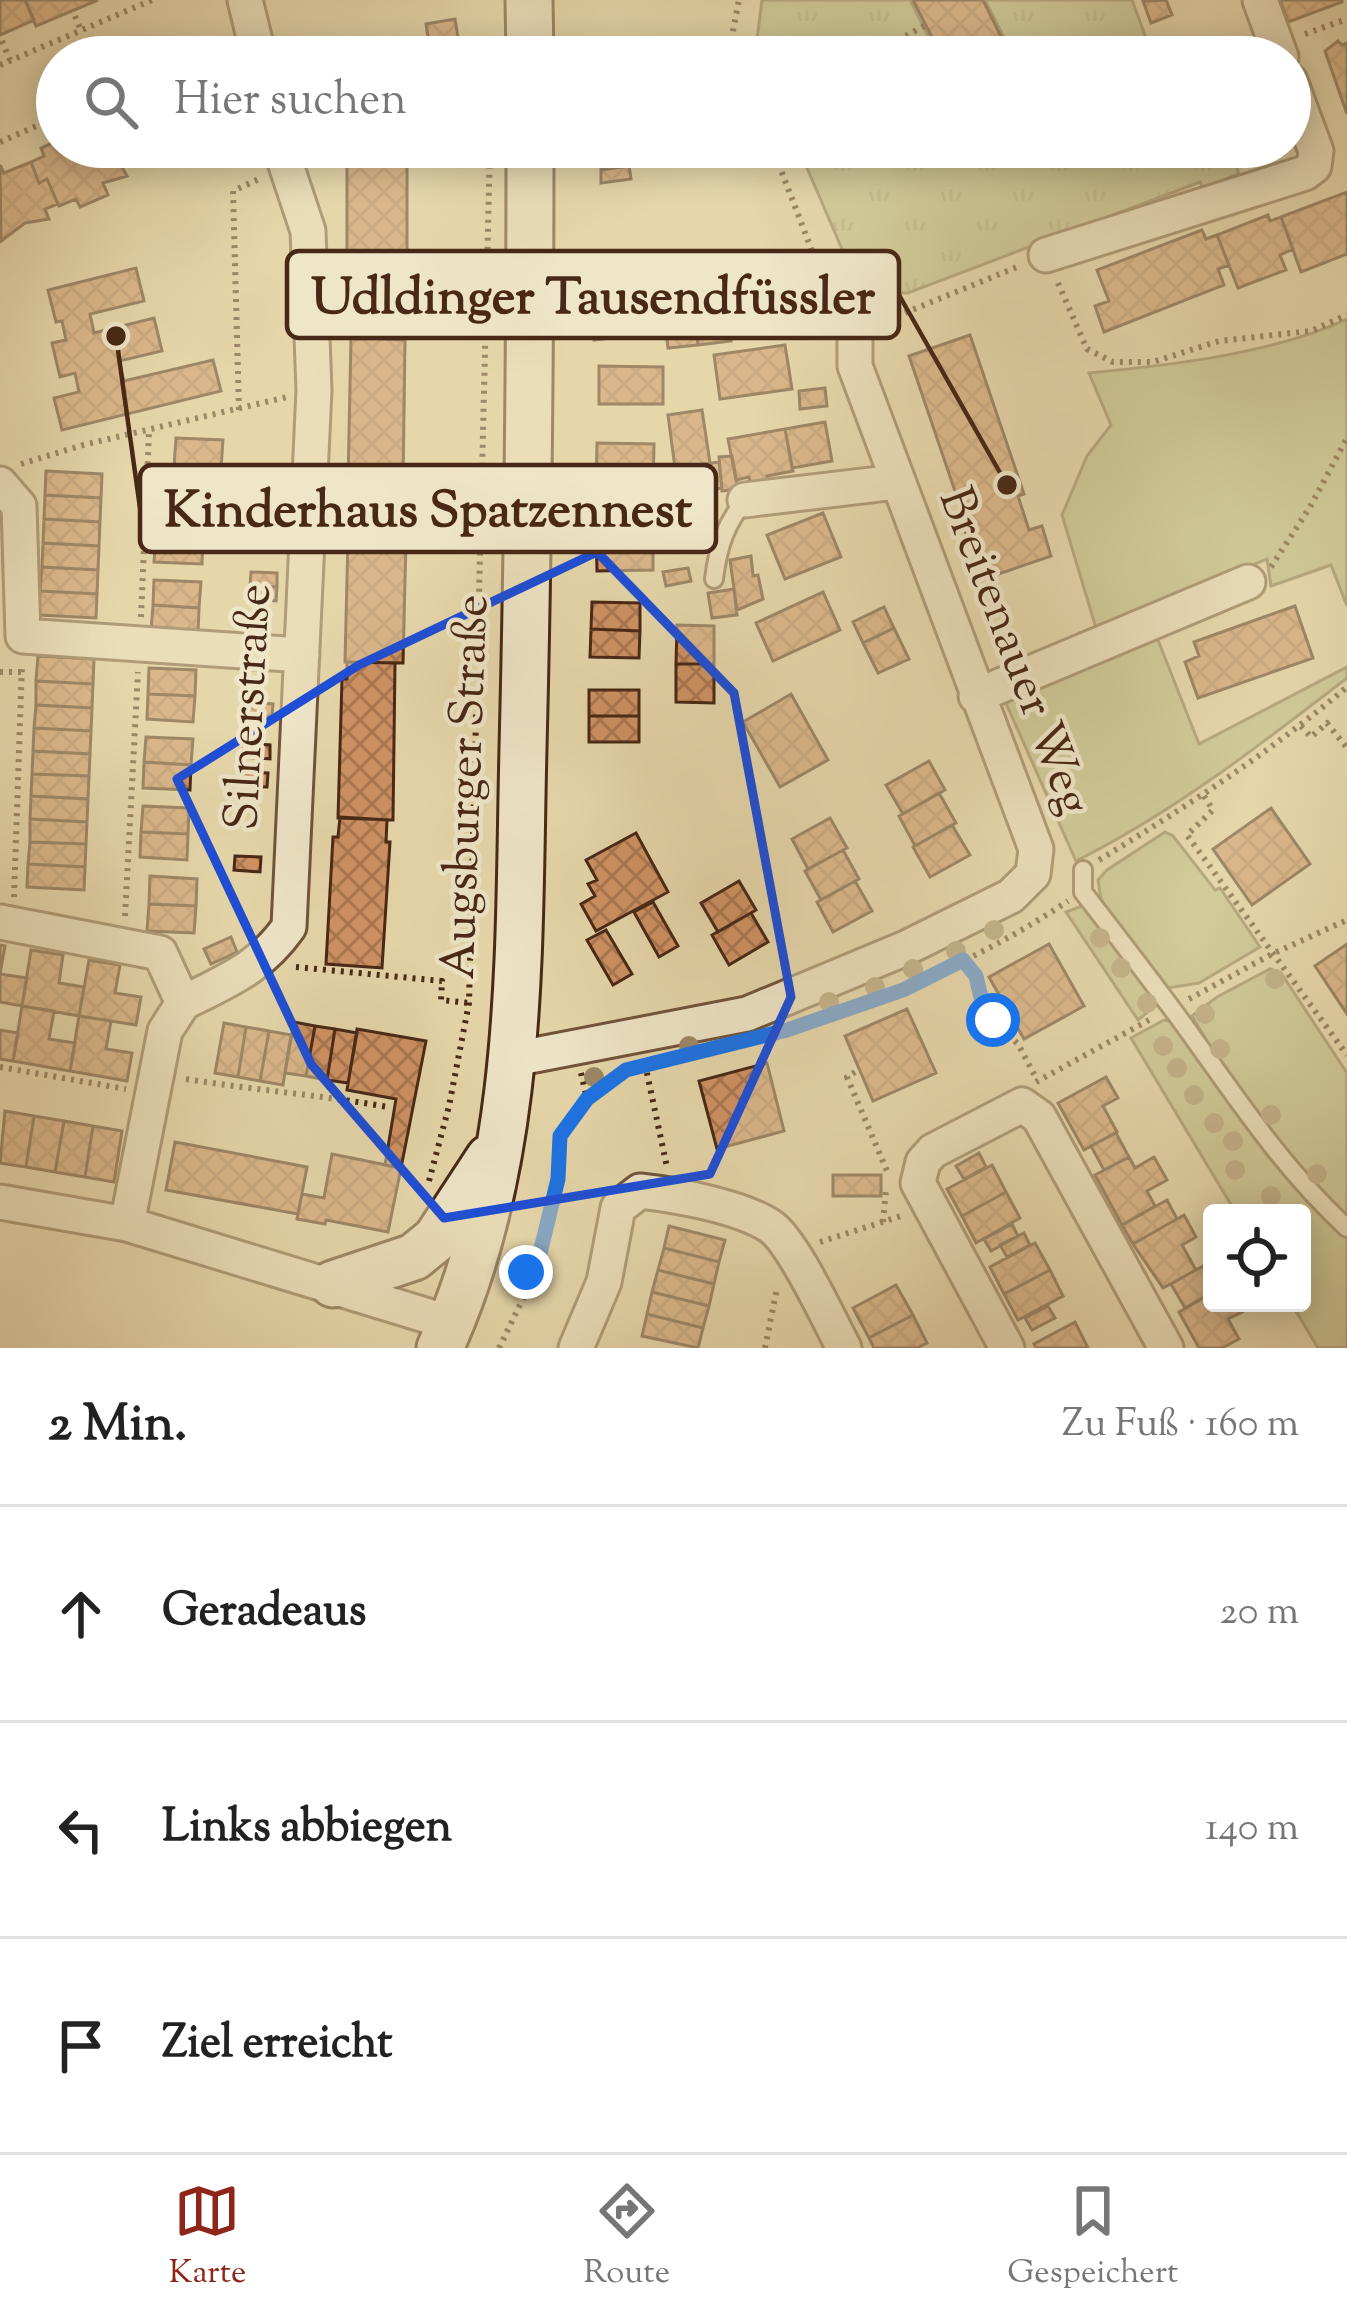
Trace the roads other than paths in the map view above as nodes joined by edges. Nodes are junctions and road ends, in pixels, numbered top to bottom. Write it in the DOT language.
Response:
graph roads {
  1 [pos="245,0"];
  2 [pos="529,0"];
  3 [pos="1260,0"];
  4 [pos="254,36"];
  5 [pos="530,36"];
  6 [pos="1273,36"];
  7 [pos="1311,138"];
  8 [pos="285,168"];
  9 [pos="530,168"];
  10 [pos="1046,255"];
  11 [pos="855,333"];
  12 [pos="10,474"];
  13 [pos="896,482"];
  14 [pos="745,500"];
  15 [pos="715,580"];
  16 [pos="1248,582"];
  17 [pos="302,655"];
  18 [pos="976,696"];
  19 [pos="1083,870"];
  20 [pos="7,923"];
  21 [pos="183,1003"];
  22 [pos="514,1059"];
  23 [pos="502,1142"];
  24 [pos="0,1202"];
  25 [pos="127,1224"];
  26 [pos="1347,1228"];
  27 [pos="333,1284"];
  28 [pos="446,1335"];
  29 [pos="576,1348"];
  30 [pos="844,1348"];
  31 [pos="1007,1348"];
  32 [pos="1166,1348"];
  1 -- 4 [label="street"];
  2 -- 5 [label="main road"];
  3 -- 6 [label="street"];
  7 -- 10 [label="street"];
  8 -- 17 [label="street, Silnerstraße"];
  9 -- 22 [label="main road, Augsburger Straße"];
  11 -- 13 [label="street, Breitenauer Weg"];
  12 -- 17 [label="street"];
  13 -- 14 [label="street, Breitenauer Weg"];
  13 -- 18 [label="street, Breitenauer Weg"];
  14 -- 15 [label="lane"];
  16 -- 18 [label="street"];
  17 -- 21 [label="street, Silnerstraße"];
  18 -- 22 [label="street, Breitenauer Weg"];
  19 -- 26 [label="lane"];
  20 -- 21 [label="street"];
  21 -- 25 [label="street"];
  22 -- 23 [label="main road, Augsburger Straße"];
  23 -- 27 [label="main road"];
  23 -- 28 [label="main road, Augsburger Straße"];
  24 -- 25 [label="street"];
  25 -- 27 [label="street"];
  27 -- 28 [label="street"];
  29 -- 30 [label="street"];
  31 -- 32 [label="street"];
}
